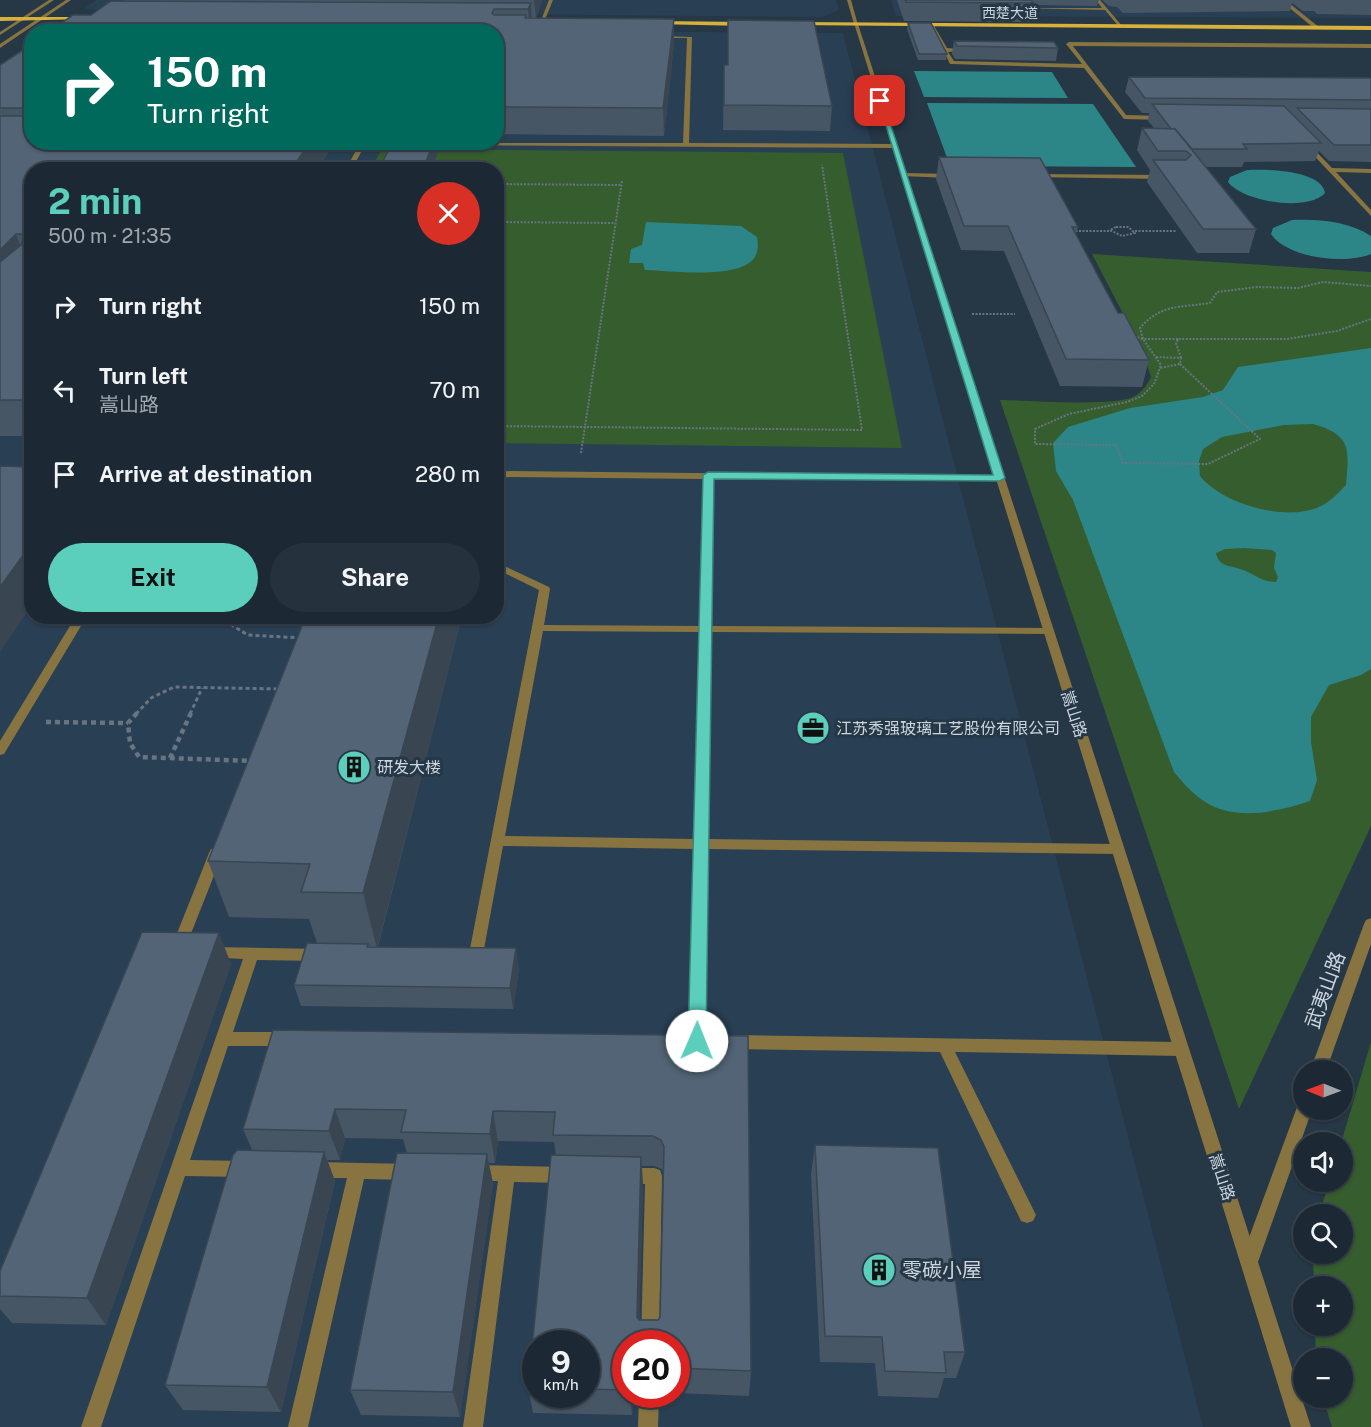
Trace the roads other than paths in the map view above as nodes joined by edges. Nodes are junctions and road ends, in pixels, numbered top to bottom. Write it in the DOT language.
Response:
graph roads {
  1 [pos="52,0"];
  2 [pos="69,0"];
  3 [pos="551,0"];
  4 [pos="849,0"];
  5 [pos="1098,0"];
  6 [pos="1282,0"];
  7 [pos="1006,8"];
  8 [pos="1106,9"];
  9 [pos="0,19"];
  10 [pos="24,19"];
  11 [pos="41,19"];
  12 [pos="89,19"];
  13 [pos="530,22"];
  14 [pos="542,22"];
  15 [pos="553,22"];
  16 [pos="646,23"];
  17 [pos="33,24"];
  18 [pos="751,24"];
  19 [pos="786,24"];
  20 [pos="856,24"];
  21 [pos="933,25"];
  22 [pos="1121,26"];
  23 [pos="1317,28"];
  24 [pos="1371,28"];
  25 [pos="24,30"];
  26 [pos="0,34"];
  27 [pos="656,37"];
  28 [pos="0,46"];
  29 [pos="1371,46"];
  30 [pos="945,50"];
  31 [pos="980,50"];
  32 [pos="1062,51"];
  33 [pos="1074,51"];
  34 [pos="1085,66"];
  35 [pos="1169,118"];
  36 [pos="1298,136"];
  37 [pos="504,143"];
  38 [pos="686,144"];
  39 [pos="894,146"];
  40 [pos="1330,170"];
  41 [pos="1371,171"];
  42 [pos="903,175"];
  43 [pos="960,176"];
  44 [pos="1028,176"];
  45 [pos="1039,176"];
  46 [pos="1168,177"];
  47 [pos="1044,186"];
  48 [pos="1371,214"];
  49 [pos="504,474"];
  50 [pos="708,475"];
  51 [pos="1000,478"];
  52 [pos="504,569"];
  53 [pos="77,624"];
  54 [pos="538,628"];
  55 [pos="705,629"];
  56 [pos="1048,631"];
  57 [pos="0,751"];
  58 [pos="497,841"];
  59 [pos="701,844"];
  60 [pos="219,846"];
  61 [pos="1117,849"];
  62 [pos="1371,924"];
  63 [pos="252,953"];
  64 [pos="334,956"];
  65 [pos="463,959"];
  66 [pos="223,1039"];
  67 [pos="294,1039"];
  68 [pos="673,1041"];
  69 [pos="709,1041"];
  70 [pos="944,1045"];
  71 [pos="1180,1049"];
  72 [pos="1322,1060"];
  73 [pos="1300,1120"];
  74 [pos="180,1168"];
  75 [pos="262,1169"];
  76 [pos="298,1170"];
  77 [pos="357,1171"];
  78 [pos="426,1172"];
  79 [pos="461,1173"];
  80 [pos="507,1174"];
  81 [pos="586,1175"];
  82 [pos="609,1176"];
  83 [pos="1027,1215"];
  84 [pos="1249,1262"];
  85 [pos="650,1330"];
  86 [pos="649,1408"];
  87 [pos="92,1427"];
  88 [pos="298,1427"];
  89 [pos="473,1427"];
  90 [pos="648,1427"];
  91 [pos="1301,1427"];
  1 -- 10 [label="street"];
  2 -- 11 [label="street"];
  3 -- 14 [label="street"];
  4 -- 20 [label="street, 嵩山路"];
  5 -- 8 [label="street"];
  6 -- 23 [label="street"];
  7 -- 8 [label="street"];
  8 -- 22 [label="street"];
  9 -- 10 [label="main road"];
  10 -- 11 [label="main road"];
  10 -- 26 [label="street"];
  11 -- 12 [label="main road"];
  11 -- 17 [label="street"];
  13 -- 14 [label="main road"];
  14 -- 15 [label="main road"];
  16 -- 18 [label="main road"];
  19 -- 20 [label="main road, 西楚大道"];
  20 -- 21 [label="main road, 西楚大道"];
  20 -- 39 [label="street, 嵩山路"];
  21 -- 22 [label="main road, 西楚大道"];
  21 -- 30 [label="street"];
  22 -- 23 [label="main road, 西楚大道"];
  23 -- 24 [label="main road, 西楚大道"];
  25 -- 28 [label="street"];
  27 -- 38 [label="street"];
  29 -- 33 [label="street"];
  30 -- 31 [label="street"];
  30 -- 34 [label="street"];
  32 -- 33 [label="street"];
  33 -- 34 [label="street"];
  34 -- 35 [label="street"];
  36 -- 40 [label="street"];
  37 -- 38 [label="street"];
  38 -- 39 [label="street"];
  39 -- 42 [label="street, 嵩山路"];
  40 -- 41 [label="street"];
  40 -- 48 [label="street"];
  42 -- 43 [label="street"];
  42 -- 51 [label="street, 嵩山路"];
  44 -- 45 [label="street"];
  45 -- 46 [label="street"];
  45 -- 47 [label="street"];
  49 -- 50 [label="street"];
  50 -- 51 [label="street"];
  50 -- 55 [label="street"];
  51 -- 56 [label="street, 嵩山路"];
  52 -- 54 [label="street"];
  53 -- 57 [label="street"];
  54 -- 55 [label="street"];
  54 -- 58 [label="street"];
  55 -- 56 [label="street"];
  55 -- 59 [label="street"];
  56 -- 61 [label="street, 嵩山路"];
  58 -- 59 [label="street"];
  58 -- 65 [label="street"];
  59 -- 61 [label="street"];
  59 -- 69 [label="street"];
  60 -- 63 [label="street"];
  61 -- 71 [label="street, 嵩山路"];
  62 -- 72 [label="street, 武夷山路"];
  63 -- 64 [label="street"];
  63 -- 66 [label="street"];
  66 -- 67 [label="street"];
  66 -- 74 [label="street"];
  68 -- 69 [label="street"];
  69 -- 70 [label="street"];
  70 -- 71 [label="street"];
  70 -- 83 [label="street"];
  71 -- 84 [label="street, 嵩山路"];
  73 -- 84 [label="street"];
  74 -- 75 [label="street"];
  74 -- 87 [label="street"];
  76 -- 77 [label="street"];
  77 -- 78 [label="street"];
  77 -- 88 [label="street"];
  79 -- 80 [label="street"];
  80 -- 81 [label="street"];
  80 -- 89 [label="street"];
  82 -- 85 [label="street"];
  84 -- 91 [label="street, 嵩山路"];
  86 -- 90 [label="street"];
}
